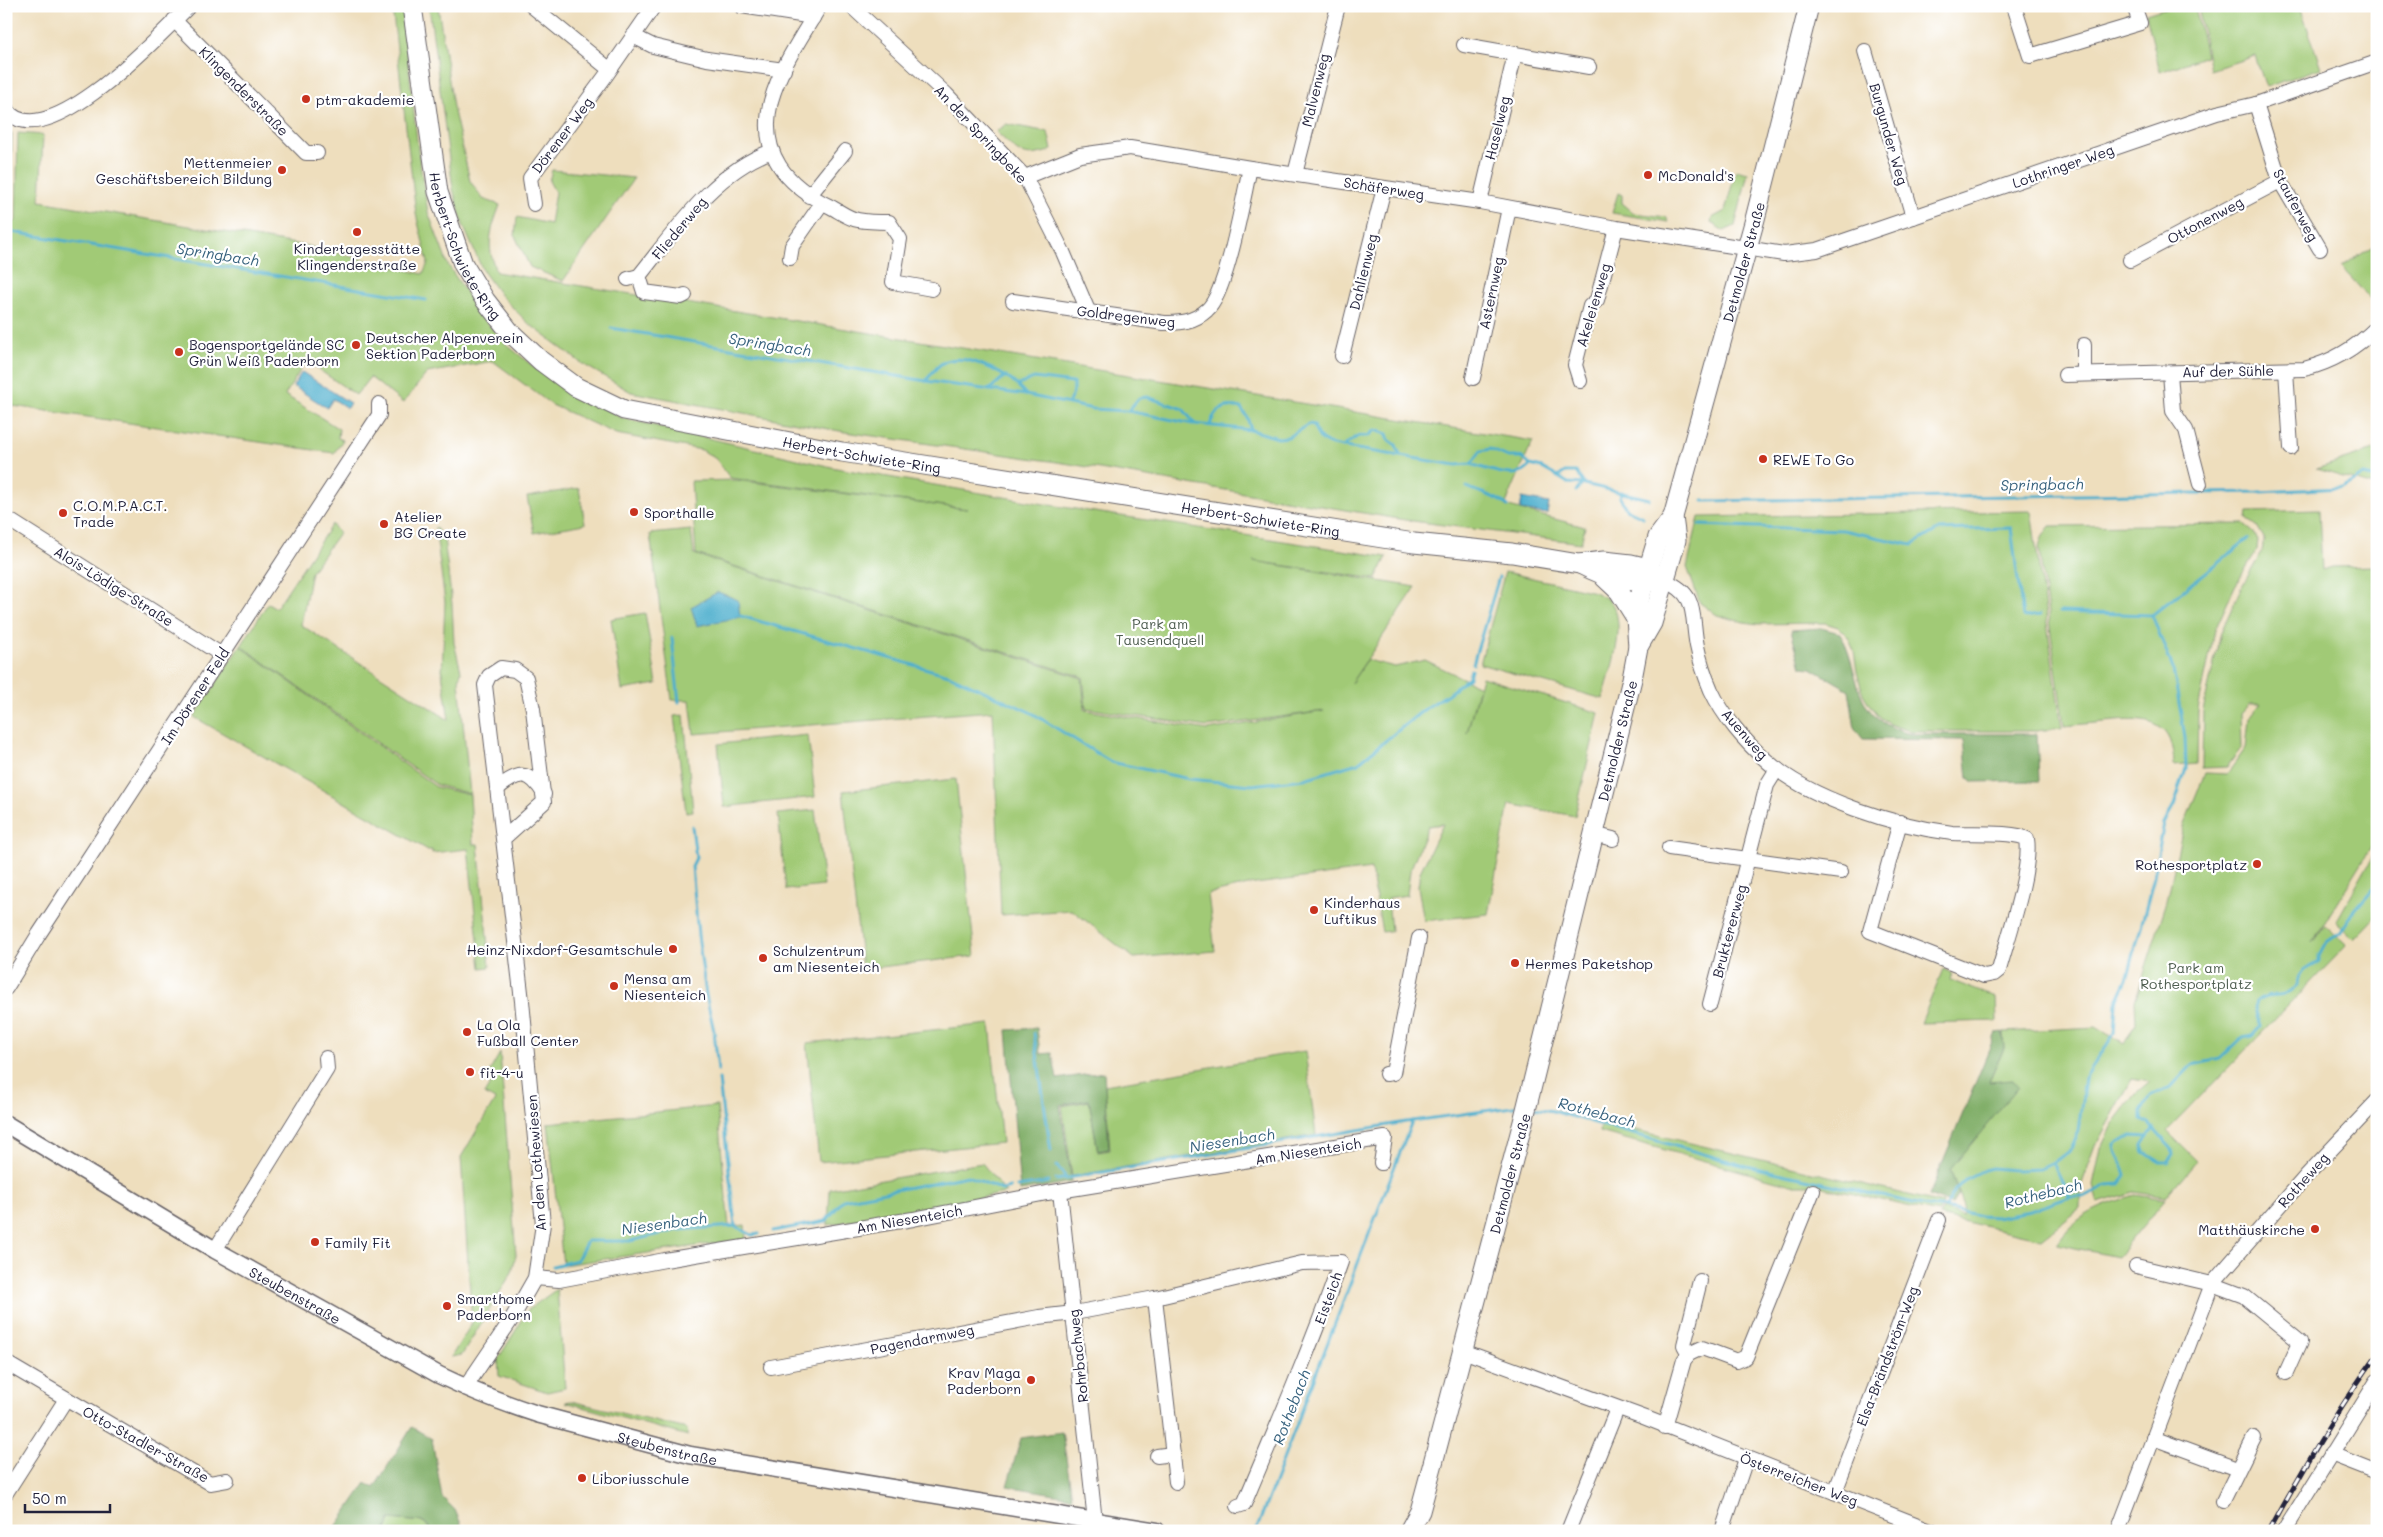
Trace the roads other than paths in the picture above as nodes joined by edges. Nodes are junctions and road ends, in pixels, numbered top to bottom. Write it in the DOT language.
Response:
graph roads {
  1 [pos="189,6"];
  2 [pos="412,6"];
  3 [pos="532,6"];
  4 [pos="654,6"];
  5 [pos="741,6"];
  6 [pos="851,6"];
  7 [pos="1338,6"];
  8 [pos="1809,6"];
  9 [pos="2014,6"];
  10 [pos="2134,6"];
  11 [pos="816,12"];
  12 [pos="174,20"];
  13 [pos="633,36"];
  14 [pos="1464,45"];
  15 [pos="1865,51"];
  16 [pos="1515,54"];
  17 [pos="2377,62"];
  18 [pos="1589,67"];
  19 [pos="609,69"];
  20 [pos="784,70"];
  21 [pos="2256,104"];
  22 [pos="6,109"];
  23 [pos="772,151"];
  24 [pos="845,151"];
  25 [pos="317,153"];
  26 [pos="1250,168"];
  27 [pos="1295,174"];
  28 [pos="1025,177"];
  29 [pos="2280,181"];
  30 [pos="1384,188"];
  31 [pos="809,196"];
  32 [pos="1480,202"];
  33 [pos="822,203"];
  34 [pos="534,204"];
  35 [pos="1509,208"];
  36 [pos="1913,217"];
  37 [pos="1616,228"];
  38 [pos="1747,248"];
  39 [pos="2320,249"];
  40 [pos="790,258"];
  41 [pos="2130,260"];
  42 [pos="932,289"];
  43 [pos="685,295"];
  44 [pos="1013,301"];
  45 [pos="1089,313"];
  46 [pos="2377,327"];
  47 [pos="2084,344"];
  48 [pos="1342,356"];
  49 [pos="2286,370"];
  50 [pos="2170,373"];
  51 [pos="2084,374"];
  52 [pos="2065,375"];
  53 [pos="1473,378"];
  54 [pos="1580,381"];
  55 [pos="380,404"];
  56 [pos="2291,448"];
  57 [pos="2200,484"];
  58 [pos="1673,516"];
  59 [pos="6,518"];
  60 [pos="1579,564"];
  61 [pos="1646,575"];
  62 [pos="1604,576"];
  63 [pos="1665,581"];
  64 [pos="1636,618"];
  65 [pos="1638,647"];
  66 [pos="222,655"];
  67 [pos="1777,769"];
  68 [pos="498,788"];
  69 [pos="544,794"];
  70 [pos="1900,822"];
  71 [pos="1593,834"];
  72 [pos="504,838"];
  73 [pos="1613,838"];
  74 [pos="1669,848"];
  75 [pos="1749,858"];
  76 [pos="1841,872"];
  77 [pos="1419,938"];
  78 [pos="6,988"];
  79 [pos="1710,1004"];
  80 [pos="326,1058"];
  81 [pos="1386,1074"];
  82 [pos="2377,1101"];
  83 [pos="6,1124"];
  84 [pos="1381,1163"];
  85 [pos="1060,1191"];
  86 [pos="1813,1191"];
  87 [pos="1940,1220"];
  88 [pos="215,1250"];
  89 [pos="2136,1266"];
  90 [pos="535,1278"];
  91 [pos="1700,1281"];
  92 [pos="2212,1284"];
  93 [pos="1155,1298"];
  94 [pos="1074,1313"];
  95 [pos="1463,1351"];
  96 [pos="1689,1354"];
  97 [pos="6,1363"];
  98 [pos="771,1367"];
  99 [pos="2286,1373"];
  100 [pos="2377,1381"];
  101 [pos="465,1388"];
  102 [pos="66,1399"];
  103 [pos="1617,1408"];
  104 [pos="1665,1427"];
  105 [pos="2153,1438"];
  106 [pos="2254,1438"];
  107 [pos="1173,1454"];
  108 [pos="2331,1454"];
  109 [pos="1157,1456"];
  110 [pos="1746,1459"];
  111 [pos="2237,1469"];
  112 [pos="2377,1472"];
  113 [pos="227,1480"];
  114 [pos="1176,1482"];
  115 [pos="1835,1492"];
  116 [pos="6,1493"];
  117 [pos="2223,1500"];
  118 [pos="1238,1506"];
  119 [pos="1420,1511"];
  120 [pos="1096,1526"];
  121 [pos="1157,1531"];
  122 [pos="1409,1531"];
  123 [pos="1419,1531"];
  124 [pos="1568,1531"];
  125 [pos="1722,1531"];
  126 [pos="1933,1531"];
  127 [pos="2118,1531"];
  128 [pos="2284,1531"];
  1 -- 12 [label="street"];
  2 -- 60 [label="main road, Herbert-Schwiete-Ring"];
  3 -- 19 [label="street"];
  4 -- 13 [label="street, Dörener Weg"];
  5 -- 11 [label="street"];
  6 -- 28 [label="street, An der Springbeke"];
  7 -- 27 [label="street, Malvenweg"];
  8 -- 38 [label="main road, Detmolder Straße"];
  9 -- 10 [label="street"];
  11 -- 20 [label="street"];
  12 -- 22 [label="street"];
  12 -- 25 [label="street, Klingenderstraße"];
  13 -- 19 [label="street, Dörener Weg"];
  13 -- 20 [label="street"];
  14 -- 16 [label="street"];
  15 -- 36 [label="street, Burgunder Weg"];
  16 -- 18 [label="street"];
  16 -- 32 [label="street, Haselweg"];
  17 -- 21 [label="street, Lothringer Weg"];
  19 -- 34 [label="street, Dörener Weg"];
  20 -- 23 [label="street"];
  21 -- 29 [label="street, Stauferweg"];
  21 -- 36 [label="street, Lothringer Weg"];
  23 -- 31 [label="street"];
  23 -- 43 [label="street, Fliederweg"];
  24 -- 31 [label="street"];
  26 -- 27 [label="street, Schäferweg"];
  26 -- 28 [label="street, Schäferweg"];
  26 -- 45 [label="street, Goldregenweg"];
  27 -- 30 [label="street, Schäferweg"];
  28 -- 45 [label="street, An der Springbeke"];
  29 -- 39 [label="street, Stauferweg"];
  29 -- 41 [label="street, Ottonenweg"];
  30 -- 32 [label="street, Schäferweg"];
  30 -- 48 [label="street, Dahlienweg"];
  31 -- 33 [label="street"];
  32 -- 35 [label="street, Schäferweg"];
  33 -- 40 [label="street"];
  33 -- 42 [label="street"];
  35 -- 37 [label="street, Schäferweg"];
  35 -- 53 [label="street, Asternweg"];
  36 -- 38 [label="street, Lothringer Weg"];
  37 -- 38 [label="street, Schäferweg"];
  37 -- 54 [label="street, Akeleienweg"];
  38 -- 58 [label="main road, Detmolder Straße"];
  44 -- 45 [label="street, Goldregenweg"];
  46 -- 49 [label="street, Auf der Sühle"];
  47 -- 51 [label="street"];
  49 -- 50 [label="street, Auf der Sühle"];
  49 -- 56 [label="street, Auf der Sühle"];
  50 -- 51 [label="street, Auf der Sühle"];
  50 -- 57 [label="street, Auf der Sühle"];
  51 -- 52 [label="street, Auf der Sühle"];
  55 -- 66 [label="street, Im Dörener Feld"];
  58 -- 61 [label="main road, Detmolder Straße"];
  58 -- 63 [label="main road, Detmolder Straße"];
  59 -- 66 [label="street, Alois-Lödige-Straße"];
  60 -- 61 [label="main road, Herbert-Schwiete-Ring"];
  60 -- 62 [label="main road, Herbert-Schwiete-Ring"];
  61 -- 62 [label="main road, Herbert-Schwiete-Ring"];
  61 -- 63 [label="main road, Herbert-Schwiete-Ring"];
  61 -- 64 [label="main road, Detmolder Straße"];
  62 -- 64 [label="main road"];
  63 -- 65 [label="main road, Detmolder Straße"];
  63 -- 67 [label="street, Auenweg"];
  64 -- 65 [label="main road, Detmolder Straße"];
  65 -- 71 [label="main road, Detmolder Straße"];
  66 -- 78 [label="street, Im Dörener Feld"];
  67 -- 70 [label="street, Auenweg"];
  67 -- 75 [label="street, Bruktererweg"];
  68 -- 69 [label="street"];
  68 -- 69 [label="street, An den Lothewiesen"];
  68 -- 72 [label="street, An den Lothewiesen"];
  69 -- 72 [label="street"];
  70 -- 70 [label="street, Auenweg"];
  71 -- 73 [label="street"];
  71 -- 95 [label="main road, Detmolder Straße"];
  72 -- 90 [label="street, An den Lothewiesen"];
  74 -- 75 [label="street"];
  75 -- 76 [label="street"];
  75 -- 79 [label="street, Bruktererweg"];
  77 -- 81 [label="street"];
  80 -- 88 [label="street"];
  82 -- 92 [label="street, Rotheweg"];
  83 -- 88 [label="street, Steubenstraße"];
  84 -- 85 [label="street, Am Niesenteich"];
  85 -- 90 [label="street, Am Niesenteich"];
  85 -- 94 [label="street, Rohrbachweg"];
  86 -- 96 [label="street"];
  87 -- 115 [label="street, Elsa-Brändström-Weg"];
  88 -- 101 [label="street, Steubenstraße"];
  89 -- 92 [label="street"];
  90 -- 101 [label="street"];
  91 -- 96 [label="street"];
  92 -- 99 [label="street"];
  92 -- 105 [label="street, Rotheweg"];
  93 -- 94 [label="street, Eisteich"];
  93 -- 107 [label="street"];
  93 -- 118 [label="street, Eisteich"];
  94 -- 98 [label="street, Pagendarmweg"];
  94 -- 120 [label="street, Rohrbachweg"];
  95 -- 103 [label="street, Österreicher Weg"];
  95 -- 119 [label="main road, Detmolder Straße"];
  96 -- 104 [label="street"];
  97 -- 102 [label="street, Otto-Stadler-Straße"];
  100 -- 108 [label="street"];
  101 -- 120 [label="street, Steubenstraße"];
  102 -- 113 [label="street, Otto-Stadler-Straße"];
  102 -- 116 [label="street, Otto-Stadler-Straße"];
  103 -- 104 [label="street, Österreicher Weg"];
  103 -- 124 [label="street"];
  104 -- 110 [label="street, Österreicher Weg"];
  105 -- 111 [label="street"];
  105 -- 127 [label="street, Rotheweg"];
  106 -- 111 [label="street"];
  107 -- 109 [label="street"];
  107 -- 114 [label="street"];
  108 -- 112 [label="street"];
  108 -- 128 [label="street"];
  110 -- 115 [label="street, Österreicher Weg"];
  110 -- 125 [label="street"];
  111 -- 117 [label="street"];
  115 -- 126 [label="street, Österreicher Weg"];
  119 -- 122 [label="main road, Detmolder Straße"];
  119 -- 123 [label="main road, Detmolder Straße"];
  120 -- 121 [label="street, Steubenstraße"];
}
